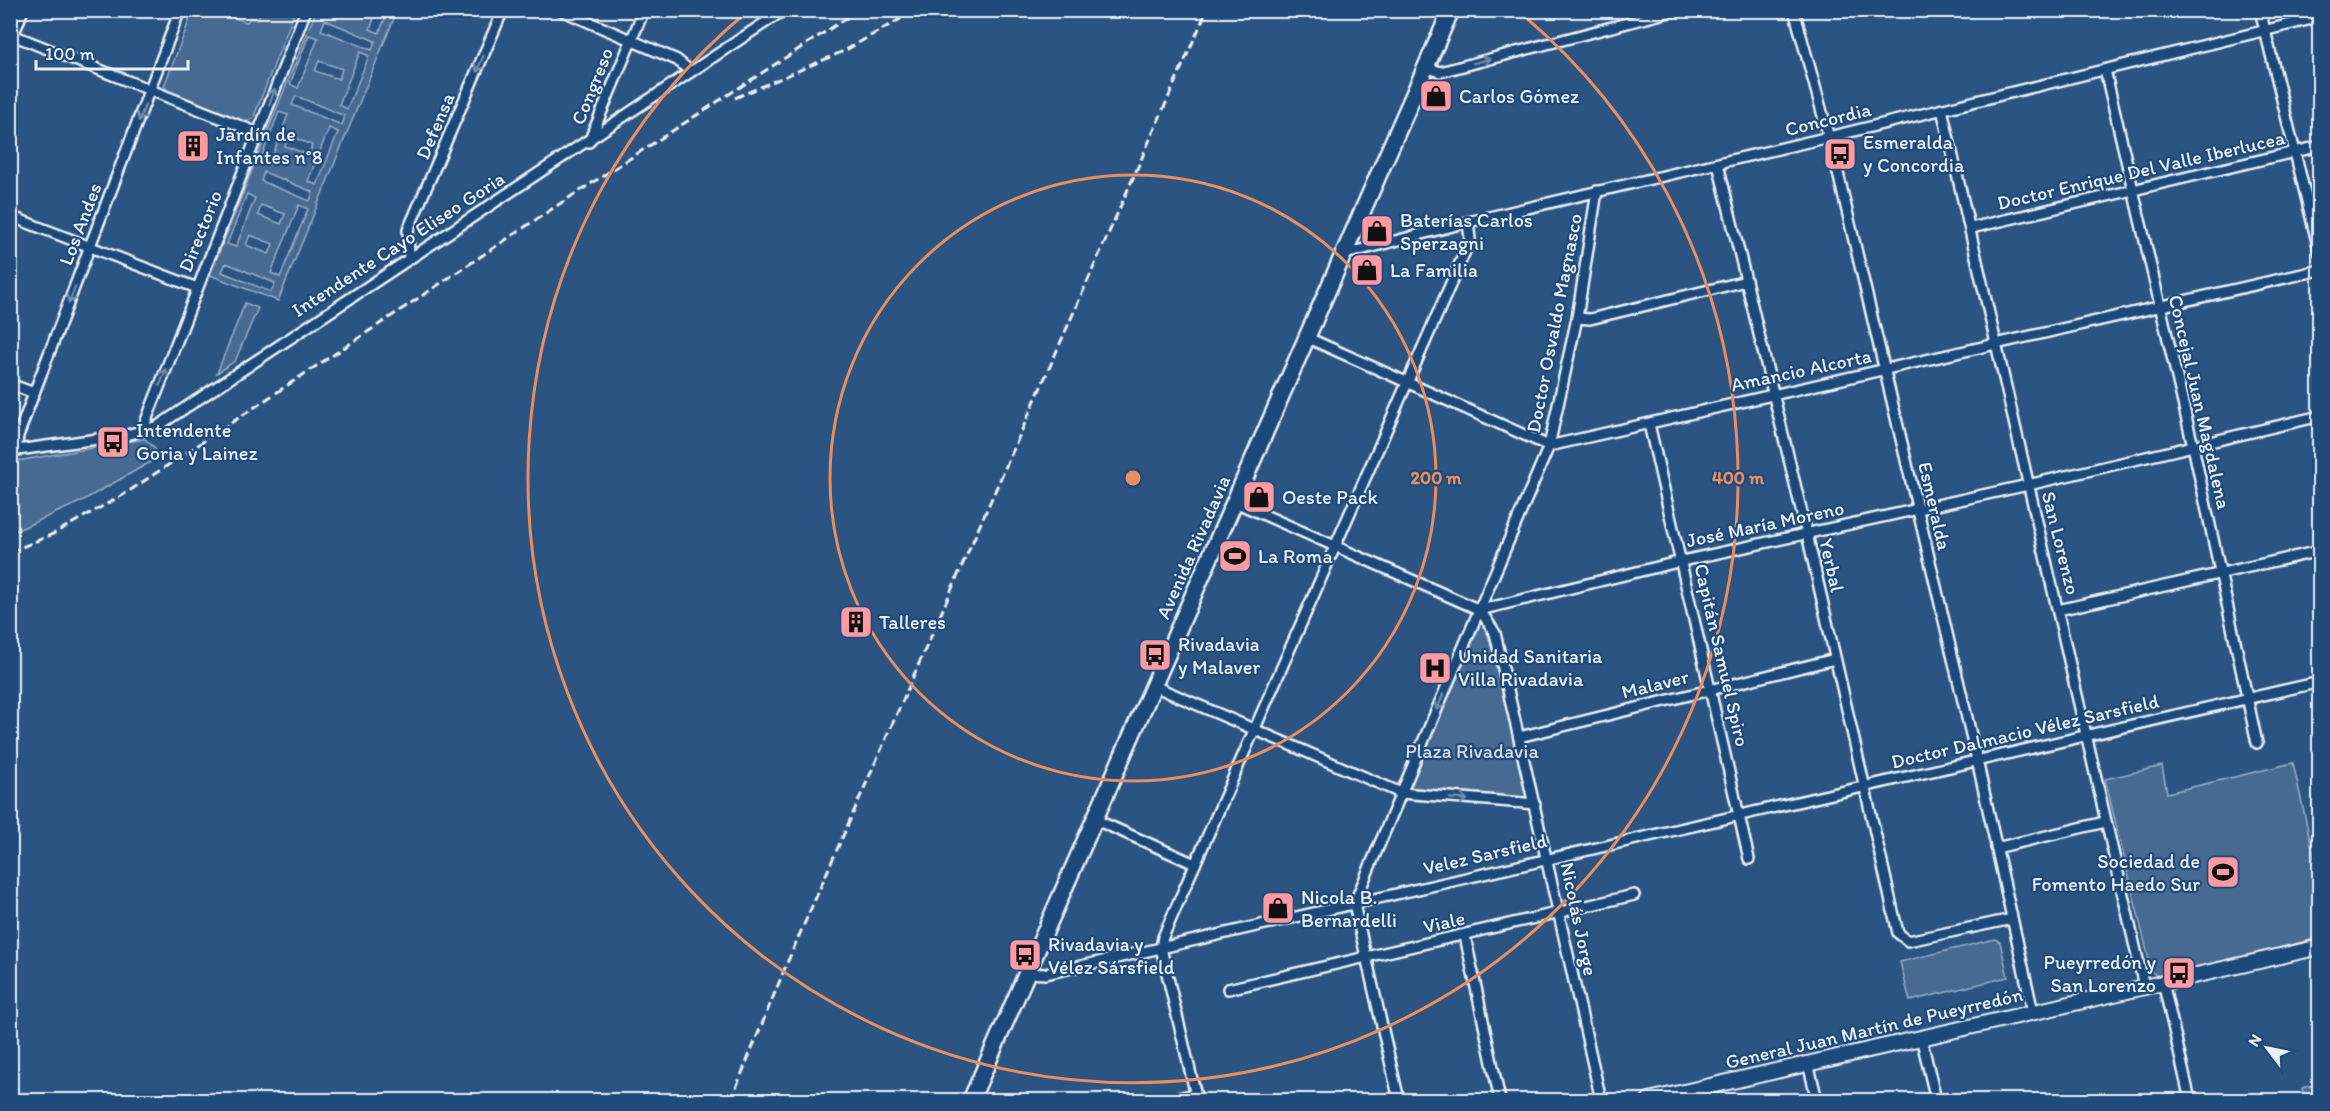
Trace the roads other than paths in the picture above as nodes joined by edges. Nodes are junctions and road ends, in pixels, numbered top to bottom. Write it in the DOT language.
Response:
graph roads {
  1 [pos="23,10"];
  2 [pos="180,10"];
  3 [pos="306,10"];
  4 [pos="503,10"];
  5 [pos="561,10"];
  6 [pos="644,10"];
  7 [pos="784,10"];
  8 [pos="1451,10"];
  9 [pos="1677,10"];
  10 [pos="1794,10"];
  11 [pos="2260,10"];
  12 [pos="2319,17"];
  13 [pos="2266,30"];
  14 [pos="12,38"];
  15 [pos="631,40"];
  16 [pos="1426,66"];
  17 [pos="2105,70"];
  18 [pos="690,71"];
  19 [pos="150,90"];
  20 [pos="1942,109"];
  21 [pos="258,133"];
  22 [pos="1829,137"];
  23 [pos="588,142"];
  24 [pos="2319,146"];
  25 [pos="2295,152"];
  26 [pos="1718,164"];
  27 [pos="2132,190"];
  28 [pos="1597,191"];
  29 [pos="10,216"];
  30 [pos="1468,222"];
  31 [pos="1971,228"];
  32 [pos="91,247"];
  33 [pos="1345,254"];
  34 [pos="2319,254"];
  35 [pos="409,257"];
  36 [pos="2319,270"];
  37 [pos="1746,281"];
  38 [pos="197,288"];
  39 [pos="2160,306"];
  40 [pos="1577,318"];
  41 [pos="1308,338"];
  42 [pos="1996,345"];
  43 [pos="1885,370"];
  44 [pos="1406,383"];
  45 [pos="10,384"];
  46 [pos="34,393"];
  47 [pos="1772,394"];
  48 [pos="2319,416"];
  49 [pos="1649,424"];
  50 [pos="142,431"];
  51 [pos="1549,446"];
  52 [pos="2193,446"];
  53 [pos="14,451"];
  54 [pos="2028,485"];
  55 [pos="1235,502"];
  56 [pos="1917,508"];
  57 [pos="1807,534"];
  58 [pos="1335,546"];
  59 [pos="2319,551"];
  60 [pos="1682,561"];
  61 [pos="2221,573"];
  62 [pos="1480,610"];
  63 [pos="2058,610"];
  64 [pos="1835,659"];
  65 [pos="2319,682"];
  66 [pos="1154,686"];
  67 [pos="1712,689"];
  68 [pos="2248,698"];
  69 [pos="1255,730"];
  70 [pos="2085,735"];
  71 [pos="1519,737"];
  72 [pos="2257,743"];
  73 [pos="1977,760"];
  74 [pos="1864,787"];
  75 [pos="1401,793"];
  76 [pos="1535,804"];
  77 [pos="1739,814"];
  78 [pos="1096,820"];
  79 [pos="2105,822"];
  80 [pos="1996,848"];
  81 [pos="1548,858"];
  82 [pos="1749,859"];
  83 [pos="1195,864"];
  84 [pos="1634,895"];
  85 [pos="1354,904"];
  86 [pos="1560,914"];
  87 [pos="2012,919"];
  88 [pos="1465,936"];
  89 [pos="2319,947"];
  90 [pos="1161,948"];
  91 [pos="1368,958"];
  92 [pos="1029,973"];
  93 [pos="2163,982"];
  94 [pos="2144,986"];
  95 [pos="1227,989"];
  96 [pos="2033,1012"];
  97 [pos="1921,1037"];
  98 [pos="1808,1063"];
  99 [pos="1196,1097"];
  100 [pos="971,1101"];
  101 [pos="1170,1101"];
  102 [pos="1399,1101"];
  103 [pos="1500,1101"];
  104 [pos="1601,1101"];
  105 [pos="1649,1101"];
  106 [pos="1817,1101"];
  107 [pos="1936,1101"];
  108 [pos="2190,1101"];
  1 -- 14 [label="street"];
  2 -- 19 [label="street, Los Andes"];
  21 -- 3 [label="street, Directorio, one-way"];
  4 -- 35 [label="street, Defensa, one-way"];
  5 -- 15 [label="street"];
  6 -- 15 [label="street, Congreso"];
  7 -- 18 [label="street, Intendente Cayo Eliseo Goria"];
  8 -- 16 [label="main road, Avenida Rivadavia"];
  16 -- 9 [label="street, one-way"];
  10 -- 22 [label="street, Esmeralda"];
  11 -- 13 [label="street"];
  12 -- 13 [label="street, Concordia"];
  13 -- 17 [label="street, Concordia"];
  13 -- 25 [label="street"];
  14 -- 19 [label="street"];
  15 -- 18 [label="street"];
  15 -- 23 [label="street, Congreso"];
  16 -- 33 [label="main road, Avenida Rivadavia"];
  17 -- 20 [label="street, Concordia"];
  17 -- 27 [label="street, Concejal Juan Magdalena"];
  18 -- 23 [label="street, Intendente Cayo Eliseo Goria"];
  19 -- 21 [label="street"];
  19 -- 32 [label="street, Los Andes, one-way"];
  20 -- 22 [label="street, Concordia"];
  20 -- 31 [label="street, San Lorenzo"];
  21 -- 38 [label="street, Directorio"];
  22 -- 26 [label="street, Concordia"];
  22 -- 43 [label="street, Esmeralda"];
  23 -- 35 [label="street, Intendente Cayo Eliseo Goria"];
  24 -- 25 [label="street, Doctor Enrique Del Valle Iberlucea"];
  25 -- 27 [label="street, Doctor Enrique Del Valle Iberlucea"];
  25 -- 34 [label="street"];
  26 -- 28 [label="street, Concordia"];
  26 -- 37 [label="street, Yerbal"];
  27 -- 31 [label="street, Doctor Enrique Del Valle Iberlucea"];
  27 -- 39 [label="street, Concejal Juan Magdalena"];
  28 -- 30 [label="street, Concordia"];
  28 -- 40 [label="street, Doctor Osvaldo Magnasco"];
  29 -- 32 [label="street"];
  30 -- 33 [label="street, Concordia"];
  30 -- 44 [label="street"];
  31 -- 42 [label="street, San Lorenzo"];
  32 -- 38 [label="street"];
  32 -- 46 [label="street, Los Andes, one-way"];
  33 -- 41 [label="main road, Avenida Rivadavia"];
  35 -- 50 [label="street, Intendente Cayo Eliseo Goria"];
  36 -- 39 [label="street, Amancio Alcorta"];
  37 -- 40 [label="street"];
  37 -- 47 [label="street, Yerbal"];
  50 -- 38 [label="street, Directorio, one-way"];
  39 -- 42 [label="street, Amancio Alcorta"];
  39 -- 52 [label="street, Concejal Juan Magdalena"];
  40 -- 51 [label="street, Doctor Osvaldo Magnasco"];
  41 -- 44 [label="street"];
  41 -- 55 [label="main road, Avenida Rivadavia"];
  42 -- 43 [label="street, Amancio Alcorta"];
  42 -- 54 [label="street, San Lorenzo"];
  43 -- 47 [label="street, Amancio Alcorta"];
  43 -- 56 [label="street, Esmeralda"];
  44 -- 51 [label="street"];
  44 -- 58 [label="street"];
  45 -- 46 [label="street"];
  46 -- 53 [label="street, Los Andes"];
  47 -- 49 [label="street, Amancio Alcorta"];
  47 -- 57 [label="street, Yerbal"];
  48 -- 52 [label="street, José María Moreno"];
  49 -- 51 [label="street, Amancio Alcorta"];
  49 -- 60 [label="street, Capitán Samuel Spiro"];
  50 -- 53 [label="street, Intendente Cayo Eliseo Goria"];
  51 -- 62 [label="street, Doctor Osvaldo Magnasco"];
  52 -- 54 [label="street, José María Moreno"];
  52 -- 61 [label="street, Concejal Juan Magdalena"];
  54 -- 56 [label="street, José María Moreno"];
  54 -- 63 [label="street, San Lorenzo"];
  55 -- 58 [label="street"];
  55 -- 66 [label="main road, Avenida Rivadavia"];
  56 -- 57 [label="street, José María Moreno"];
  56 -- 73 [label="street, Esmeralda"];
  57 -- 60 [label="street, José María Moreno"];
  57 -- 64 [label="street, Yerbal"];
  58 -- 62 [label="street"];
  58 -- 69 [label="street"];
  59 -- 61 [label="street"];
  60 -- 62 [label="street, José María Moreno"];
  60 -- 67 [label="street, Capitán Samuel Spiro"];
  61 -- 63 [label="street"];
  61 -- 68 [label="street, Concejal Juan Magdalena"];
  62 -- 71 [label="street, Nicolás Jorge"];
  62 -- 75 [label="street, Doctor Osvaldo Magnasco, one-way"];
  63 -- 70 [label="street, San Lorenzo"];
  64 -- 67 [label="street, Malaver"];
  64 -- 74 [label="street, Yerbal"];
  65 -- 68 [label="street, Doctor Dalmacio Vélez Sarsfield"];
  66 -- 69 [label="street"];
  66 -- 78 [label="main road, Avenida Rivadavia"];
  67 -- 71 [label="street, Malaver"];
  67 -- 77 [label="street, Capitán Samuel Spiro"];
  68 -- 70 [label="street, Doctor Dalmacio Vélez Sarsfield"];
  68 -- 72 [label="street, Concejal Juan Magdalena"];
  69 -- 75 [label="street"];
  69 -- 83 [label="street"];
  70 -- 73 [label="street, Doctor Dalmacio Vélez Sarsfield"];
  70 -- 79 [label="street, San Lorenzo"];
  71 -- 76 [label="street, Nicolás Jorge"];
  73 -- 74 [label="street, Doctor Dalmacio Vélez Sarsfield"];
  73 -- 80 [label="street, Esmeralda"];
  74 -- 77 [label="street, Doctor Dalmacio Vélez Sarsfield"];
  74 -- 87 [label="street, Yerbal"];
  75 -- 76 [label="street, one-way"];
  75 -- 85 [label="street, Doctor Osvaldo Magnasco"];
  76 -- 81 [label="street, Nicolás Jorge"];
  77 -- 81 [label="street, Velez Sarsfield"];
  77 -- 82 [label="street, Capitán Samuel Spiro"];
  78 -- 83 [label="street"];
  78 -- 92 [label="main road, Avenida Rivadavia"];
  79 -- 80 [label="street"];
  79 -- 94 [label="street, San Lorenzo"];
  80 -- 87 [label="street, Esmeralda"];
  81 -- 85 [label="street, Velez Sarsfield"];
  81 -- 86 [label="street, Nicolás Jorge"];
  83 -- 90 [label="street"];
  84 -- 86 [label="street, Viale"];
  85 -- 90 [label="street, Velez Sarsfield"];
  85 -- 91 [label="street"];
  86 -- 88 [label="street, Viale"];
  86 -- 104 [label="street, Nicolás Jorge"];
  87 -- 96 [label="street, Esmeralda"];
  88 -- 91 [label="street, Viale"];
  88 -- 103 [label="street"];
  89 -- 93 [label="street, General Juan Martín de Pueyrredón"];
  90 -- 92 [label="street, Velez Sarsfield"];
  90 -- 99 [label="street"];
  91 -- 95 [label="street, Viale"];
  91 -- 102 [label="street"];
  92 -- 100 [label="main road, Avenida Rivadavia"];
  93 -- 94 [label="street, General Juan Martín de Pueyrredón"];
  93 -- 108 [label="street"];
  94 -- 96 [label="street, General Juan Martín de Pueyrredón"];
  96 -- 97 [label="street, General Juan Martín de Pueyrredón"];
  97 -- 98 [label="street, General Juan Martín de Pueyrredón"];
  97 -- 107 [label="street"];
  98 -- 105 [label="street, General Juan Martín de Pueyrredón"];
  98 -- 106 [label="street"];
  99 -- 101 [label="street"];
}
